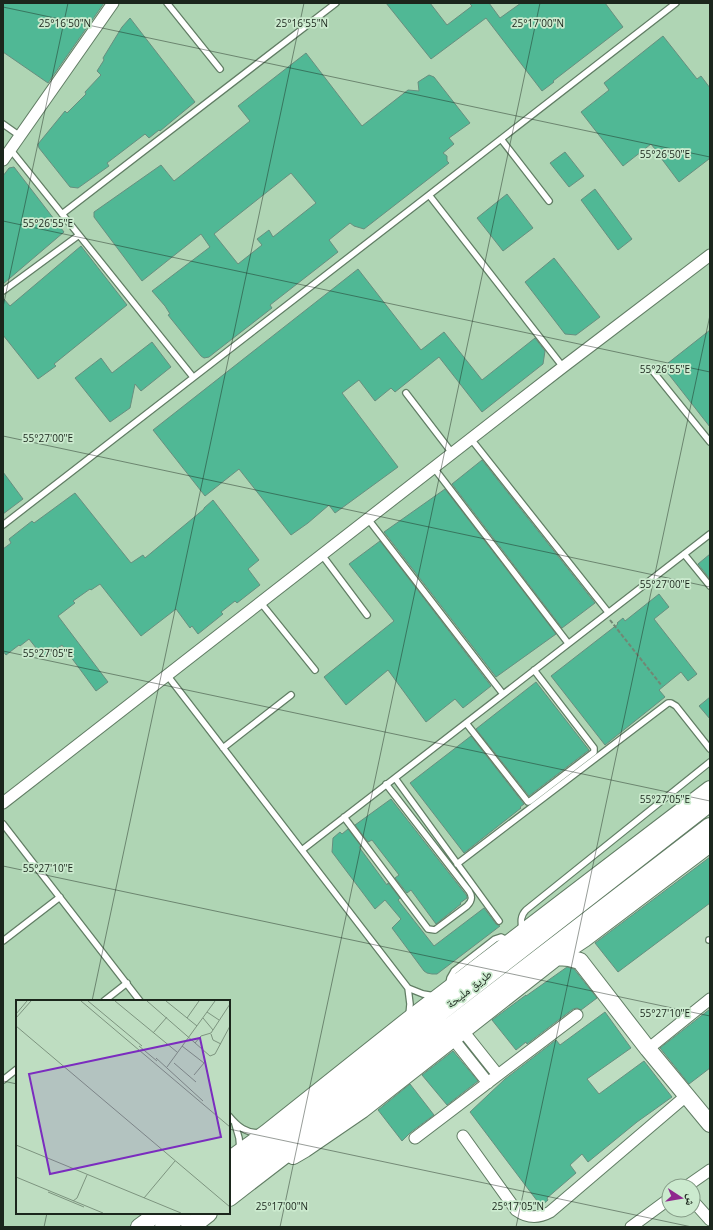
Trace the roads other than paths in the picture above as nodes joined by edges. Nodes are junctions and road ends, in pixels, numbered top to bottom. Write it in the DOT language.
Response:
graph roads {
  1 [pos="112,3"];
  2 [pos="167,3"];
  3 [pos="336,3"];
  4 [pos="676,3"];
  5 [pos="220,69"];
  6 [pos="3,124"];
  7 [pos="20,136"];
  8 [pos="501,139"];
  9 [pos="10,149"];
  10 [pos="3,160"];
  11 [pos="429,195"];
  12 [pos="549,201"];
  13 [pos="62,214"];
  14 [pos="79,235"];
  15 [pos="710,255"];
  16 [pos="3,291"];
  17 [pos="563,367"];
  18 [pos="651,370"];
  19 [pos="193,377"];
  20 [pos="406,393"];
  21 [pos="471,439"];
  22 [pos="710,442"];
  23 [pos="452,453"];
  24 [pos="434,468"];
  25 [pos="368,519"];
  26 [pos="3,525"];
  27 [pos="710,534"];
  28 [pos="684,554"];
  29 [pos="322,555"];
  30 [pos="710,586"];
  31 [pos="261,603"];
  32 [pos="607,613"];
  33 [pos="367,615"];
  34 [pos="568,643"];
  35 [pos="314,670"];
  36 [pos="534,670"];
  37 [pos="167,675"];
  38 [pos="503,694"];
  39 [pos="291,695"];
  40 [pos="466,723"];
  41 [pos="223,748"];
  42 [pos="710,749"];
  43 [pos="710,762"];
  44 [pos="395,778"];
  45 [pos="386,784"];
  46 [pos="710,789"];
  47 [pos="710,802"];
  48 [pos="3,803"];
  49 [pos="344,816"];
  50 [pos="3,824"];
  51 [pos="710,827"];
  52 [pos="688,844"];
  53 [pos="710,844"];
  54 [pos="302,850"];
  55 [pos="457,864"];
  56 [pos="684,865"];
  57 [pos="60,897"];
  58 [pos="499,922"];
  59 [pos="521,938"];
  60 [pos="584,938"];
  61 [pos="3,940"];
  62 [pos="557,958"];
  63 [pos="580,961"];
  64 [pos="127,983"];
  65 [pos="408,988"];
  66 [pos="444,994"];
  67 [pos="710,999"];
  68 [pos="105,1000"];
  69 [pos="139,1000"];
  70 [pos="577,1016"];
  71 [pos="408,1020"];
  72 [pos="458,1035"];
  73 [pos="648,1049"];
  74 [pos="16,1070"];
  75 [pos="498,1075"];
  76 [pos="3,1080"];
  77 [pos="488,1083"];
  78 [pos="686,1096"];
  79 [pos="230,1117"];
  80 [pos="235,1124"];
  81 [pos="710,1124"];
  82 [pos="266,1133"];
  83 [pos="463,1136"];
  84 [pos="415,1138"];
  85 [pos="234,1156"];
  86 [pos="276,1161"];
  87 [pos="710,1170"];
  88 [pos="230,1175"];
  89 [pos="698,1178"];
  90 [pos="230,1196"];
  91 [pos="661,1205"];
  92 [pos="701,1210"];
  93 [pos="157,1214"];
  94 [pos="181,1214"];
  95 [pos="207,1214"];
  96 [pos="710,1220"];
  97 [pos="139,1227"];
  98 [pos="164,1227"];
  99 [pos="190,1227"];
  100 [pos="631,1227"];
  1 -- 7 [label="street"];
  2 -- 5 [label="lane"];
  3 -- 13 [label="lane"];
  4 -- 8 [label="lane"];
  6 -- 7 [label="lane"];
  7 -- 9 [label="street"];
  8 -- 11 [label="lane"];
  8 -- 12 [label="lane"];
  9 -- 10 [label="street"];
  9 -- 13 [label="lane"];
  11 -- 17 [label="lane"];
  11 -- 19 [label="lane"];
  13 -- 14 [label="lane"];
  14 -- 16 [label="lane"];
  14 -- 19 [label="lane"];
  15 -- 17 [label="street"];
  17 -- 21 [label="street"];
  18 -- 22 [label="lane"];
  19 -- 26 [label="lane"];
  20 -- 23 [label="lane"];
  21 -- 23 [label="street"];
  21 -- 32 [label="lane"];
  23 -- 24 [label="street"];
  24 -- 25 [label="street"];
  24 -- 34 [label="lane"];
  25 -- 29 [label="street"];
  25 -- 38 [label="lane"];
  27 -- 28 [label="lane"];
  28 -- 30 [label="lane"];
  28 -- 32 [label="lane"];
  29 -- 31 [label="street"];
  29 -- 33 [label="lane"];
  31 -- 35 [label="lane"];
  31 -- 37 [label="street"];
  32 -- 34 [label="lane"];
  34 -- 36 [label="lane"];
  36 -- 38 [label="lane"];
  36 -- 40 [label="lane"];
  37 -- 41 [label="lane"];
  37 -- 48 [label="street"];
  38 -- 40 [label="lane"];
  39 -- 41 [label="lane"];
  40 -- 44 [label="lane"];
  41 -- 54 [label="lane"];
  42 -- 55 [label="lane"];
  43 -- 59 [label="lane"];
  44 -- 45 [label="lane"];
  44 -- 55 [label="lane"];
  45 -- 49 [label="lane"];
  45 -- 49 [label="lane"];
  46 -- 59 [label="street"];
  47 -- 59 [label="main road, طريق مليحة"];
  49 -- 54 [label="lane"];
  50 -- 57 [label="lane"];
  51 -- 52 [label="main road, طريق مليحة"];
  52 -- 56 [label="main road"];
  52 -- 86 [label="main road, طريق مليحة"];
  53 -- 56 [label="street"];
  54 -- 65 [label="lane"];
  55 -- 58 [label="lane"];
  56 -- 60 [label="street"];
  57 -- 61 [label="lane"];
  57 -- 64 [label="lane"];
  59 -- 66 [label="street"];
  59 -- 88 [label="main road, طريق مليحة"];
  60 -- 62 [label="street"];
  60 -- 63 [label="street"];
  62 -- 63 [label="street"];
  62 -- 72 [label="street"];
  63 -- 73 [label="street"];
  64 -- 68 [label="lane"];
  64 -- 69 [label="lane"];
  65 -- 66 [label="lane"];
  65 -- 71 [label="lane"];
  66 -- 71 [label="street"];
  67 -- 73 [label="street"];
  70 -- 75 [label="street"];
  71 -- 82 [label="street"];
  72 -- 75 [label="street"];
  72 -- 77 [label="street"];
  72 -- 86 [label="street"];
  73 -- 78 [label="street"];
  74 -- 76 [label="lane"];
  75 -- 77 [label="street"];
  77 -- 84 [label="street"];
  78 -- 81 [label="street"];
  78 -- 83 [label="street"];
  79 -- 80 [label="lane"];
  80 -- 82 [label="lane"];
  80 -- 85 [label="lane"];
  82 -- 85 [label="street"];
  86 -- 90 [label="main road, طريق مليحة"];
  87 -- 89 [label="street"];
  91 -- 100 [label="street"];
  92 -- 96 [label="street"];
  93 -- 97 [label="street"];
  94 -- 98 [label="main road"];
  95 -- 99 [label="main road"];
}
